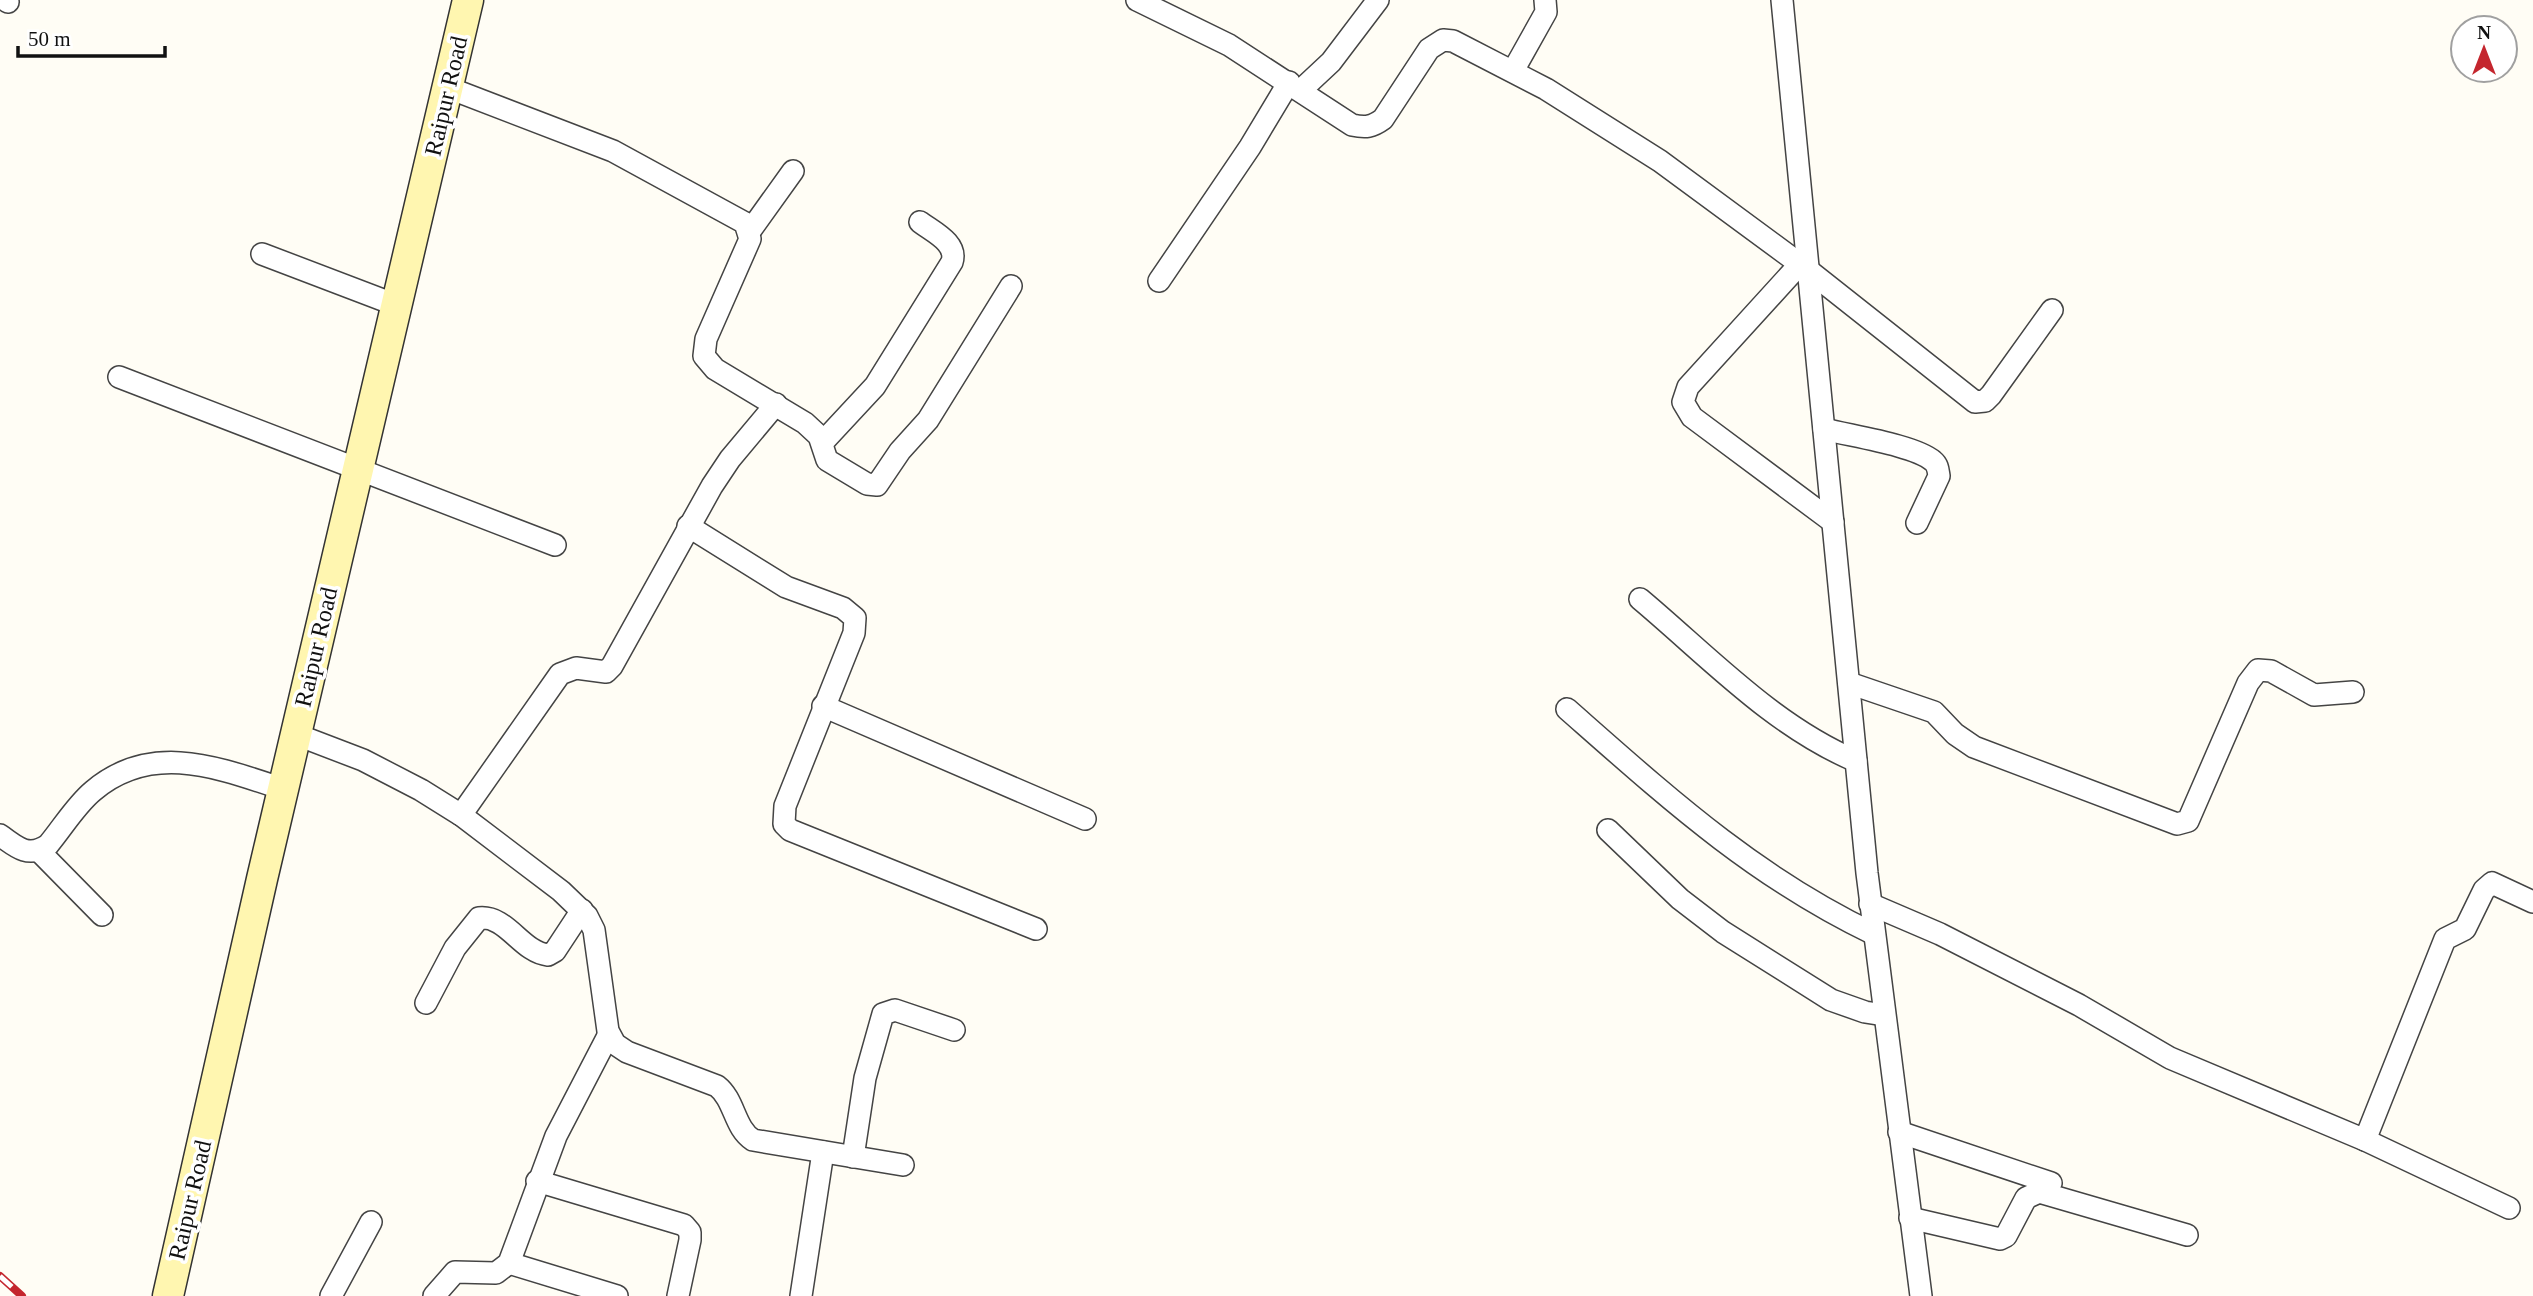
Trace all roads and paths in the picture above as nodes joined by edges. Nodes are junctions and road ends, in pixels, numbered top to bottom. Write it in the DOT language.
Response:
graph roads {
  1 [pos="468,0"];
  2 [pos="1137,0"];
  3 [pos="1378,0"];
  4 [pos="1545,0"];
  5 [pos="1782,0"];
  6 [pos="1513,71"];
  7 [pos="1295,86"];
  8 [pos="449,88"];
  9 [pos="793,170"];
  10 [pos="919,222"];
  11 [pos="750,231"];
  12 [pos="262,254"];
  13 [pos="1804,267"];
  14 [pos="1159,281"];
  15 [pos="1011,286"];
  16 [pos="397,305"];
  17 [pos="2052,310"];
  18 [pos="119,377"];
  19 [pos="776,404"];
  20 [pos="1824,429"];
  21 [pos="822,443"];
  22 [pos="358,468"];
  23 [pos="1833,522"];
  24 [pos="1917,523"];
  25 [pos="688,526"];
  26 [pos="555,545"];
  27 [pos="1640,599"];
  28 [pos="1849,683"];
  29 [pos="2353,692"];
  30 [pos="823,706"];
  31 [pos="1567,709"];
  32 [pos="295,734"];
  33 [pos="1856,761"];
  34 [pos="283,789"];
  35 [pos="460,815"];
  36 [pos="1085,819"];
  37 [pos="1608,830"];
  38 [pos="0,835"];
  39 [pos="39,851"];
  40 [pos="2533,902"];
  41 [pos="1870,904"];
  42 [pos="582,910"];
  43 [pos="102,915"];
  44 [pos="1036,929"];
  45 [pos="1874,934"];
  46 [pos="426,1003"];
  47 [pos="1884,1015"];
  48 [pos="954,1030"];
  49 [pos="609,1034"];
  50 [pos="1899,1132"];
  51 [pos="2365,1140"];
  52 [pos="823,1152"];
  53 [pos="853,1157"];
  54 [pos="903,1165"];
  55 [pos="537,1181"];
  56 [pos="2051,1183"];
  57 [pos="2509,1208"];
  58 [pos="1910,1218"];
  59 [pos="372,1222"];
  60 [pos="2187,1235"];
  61 [pos="509,1262"];
  62 [pos="171,1295"];
  63 [pos="331,1296"];
  64 [pos="434,1296"];
  65 [pos="617,1296"];
  66 [pos="678,1296"];
  67 [pos="801,1296"];
  68 [pos="1921,1296"];
  1 -- 8 [label="main road, Raipur Road"];
  2 -- 7 [label="street"];
  3 -- 7 [label="street"];
  4 -- 6 [label="street"];
  5 -- 13 [label="street"];
  6 -- 7 [label="street"];
  6 -- 13 [label="street"];
  7 -- 14 [label="street"];
  8 -- 11 [label="street"];
  8 -- 16 [label="main road, Raipur Road"];
  9 -- 11 [label="street"];
  10 -- 21 [label="street"];
  11 -- 19 [label="street"];
  12 -- 16 [label="street"];
  13 -- 17 [label="street"];
  13 -- 20 [label="street"];
  13 -- 23 [label="street"];
  15 -- 21 [label="street"];
  16 -- 22 [label="main road, Raipur Road"];
  18 -- 22 [label="street"];
  19 -- 21 [label="street"];
  19 -- 25 [label="street"];
  20 -- 23 [label="street"];
  20 -- 24 [label="street"];
  22 -- 26 [label="street"];
  22 -- 32 [label="main road, Raipur Road"];
  23 -- 28 [label="street"];
  25 -- 30 [label="street"];
  25 -- 35 [label="street"];
  27 -- 33 [label="street"];
  28 -- 29 [label="street"];
  28 -- 33 [label="street"];
  30 -- 36 [label="street"];
  30 -- 44 [label="street"];
  31 -- 45 [label="street"];
  32 -- 34 [label="main road, Raipur Road"];
  32 -- 35 [label="street"];
  33 -- 41 [label="street"];
  34 -- 39 [label="street"];
  34 -- 62 [label="main road, Raipur Road"];
  35 -- 42 [label="street"];
  37 -- 47 [label="street"];
  38 -- 39 [label="street"];
  39 -- 43 [label="street"];
  40 -- 51 [label="street"];
  41 -- 45 [label="street"];
  41 -- 51 [label="street"];
  42 -- 46 [label="street"];
  42 -- 49 [label="street"];
  45 -- 47 [label="street"];
  47 -- 50 [label="street"];
  48 -- 53 [label="street"];
  49 -- 52 [label="street"];
  49 -- 55 [label="street"];
  50 -- 56 [label="street"];
  50 -- 58 [label="street"];
  51 -- 57 [label="street"];
  52 -- 53 [label="street"];
  52 -- 67 [label="street"];
  53 -- 54 [label="street"];
  55 -- 61 [label="street"];
  55 -- 66 [label="street"];
  58 -- 60 [label="street"];
  58 -- 68 [label="street"];
  59 -- 63 [label="street"];
  61 -- 64 [label="street"];
  61 -- 65 [label="street"];
}
